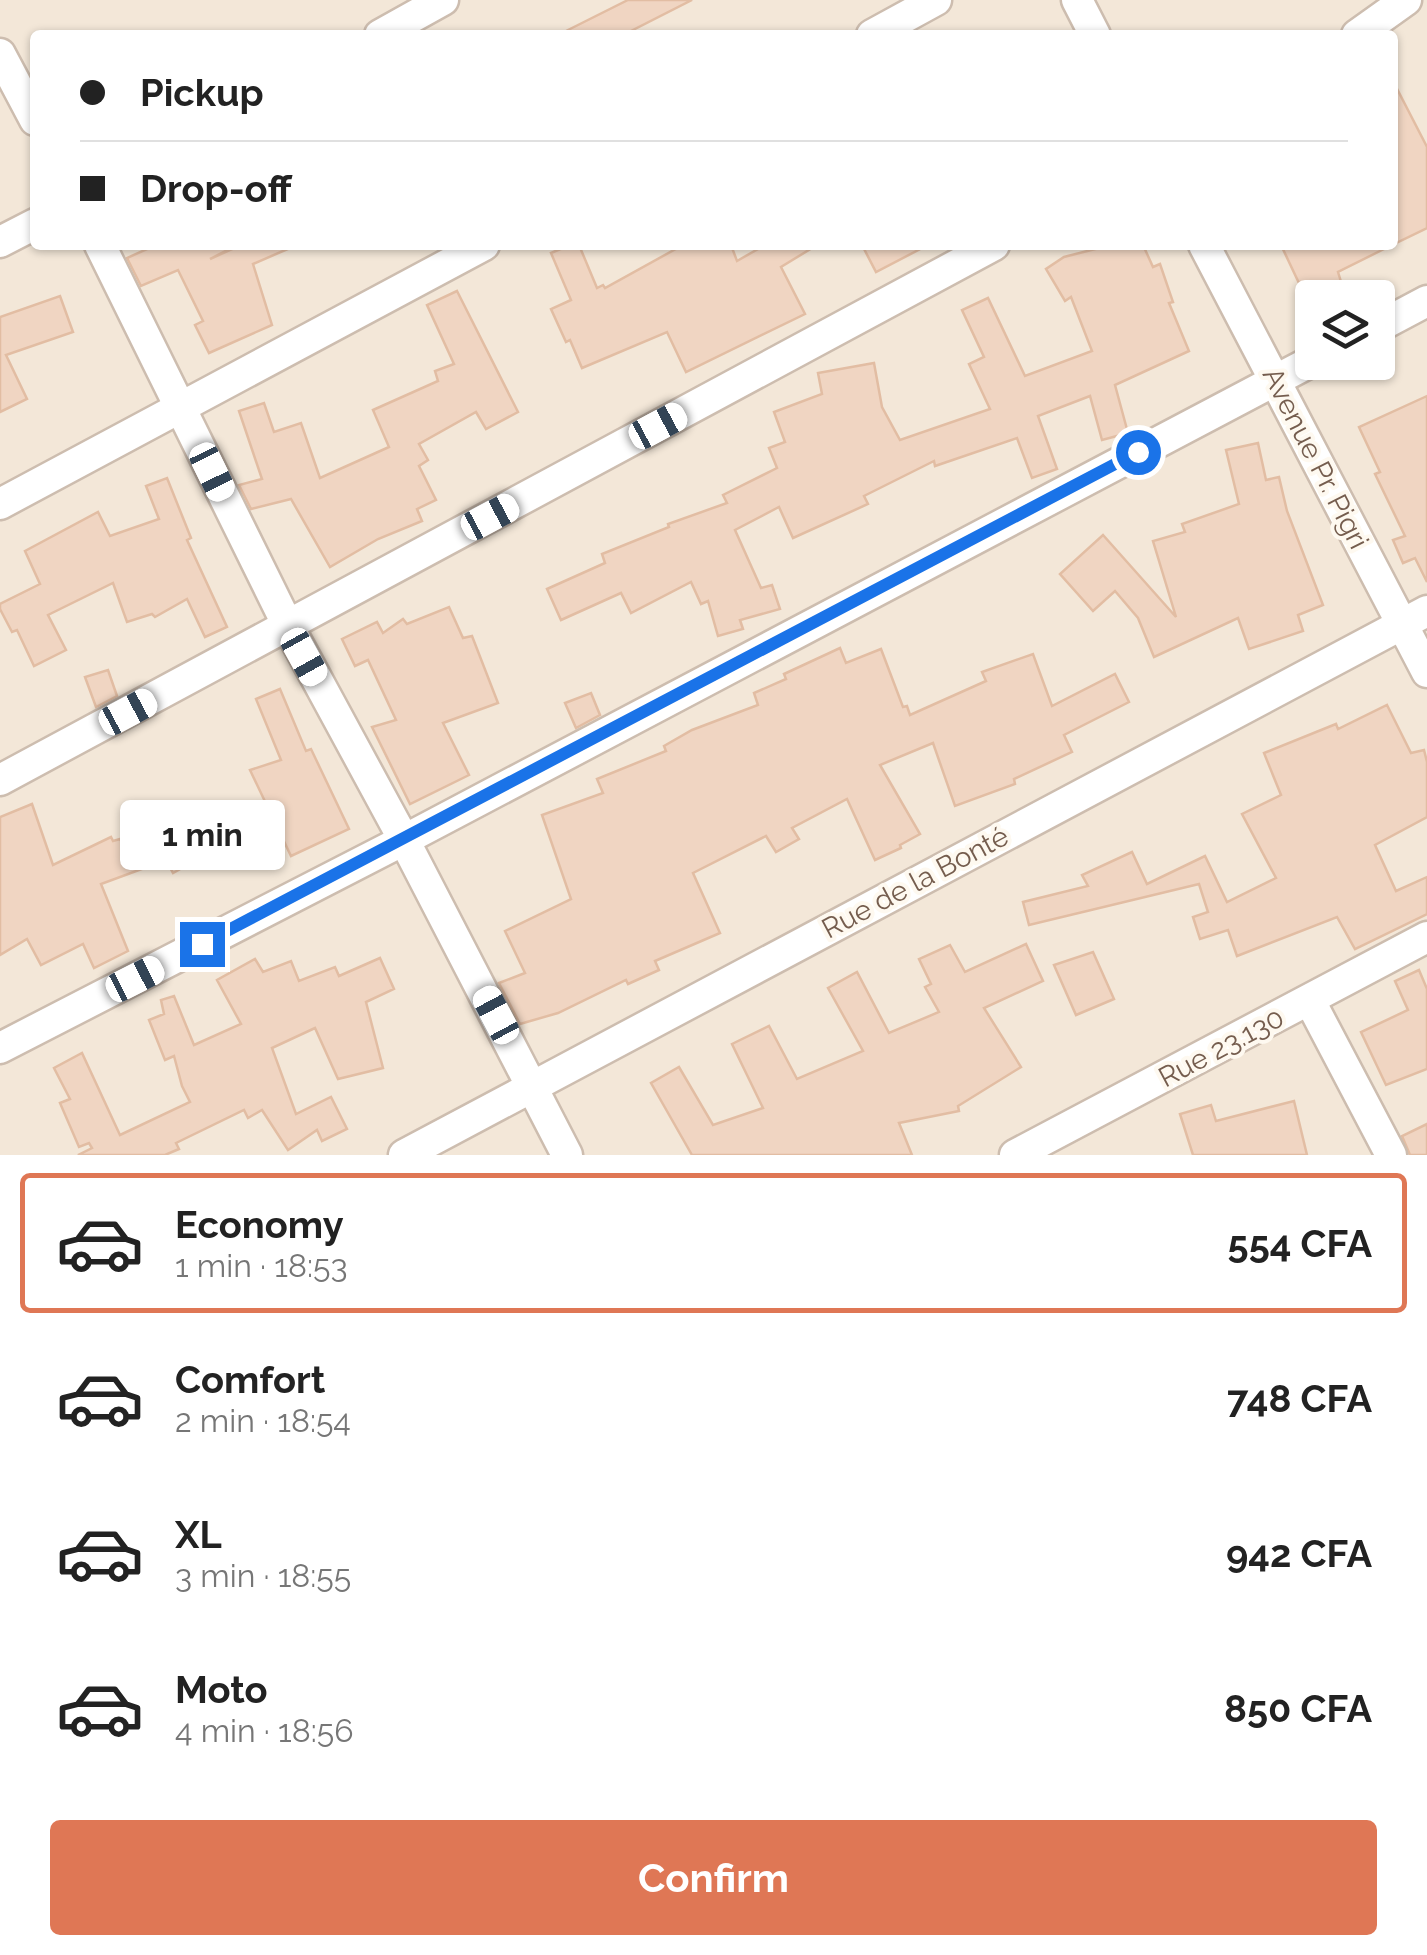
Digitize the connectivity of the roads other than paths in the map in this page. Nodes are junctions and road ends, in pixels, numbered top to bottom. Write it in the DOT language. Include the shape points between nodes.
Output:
graph roads {
  1 [pos="443,0"];
  2 [pos="936,0"];
  3 [pos="1077,0"];
  4 [pos="1406,0"];
  5 [pos="389,30"];
  6 [pos="881,30"];
  7 [pos="1092,30"];
  8 [pos="1364,30"];
  9 [pos="0,54"];
  10 [pos="30,111"];
  11 [pos="30,227"];
  12 [pos="0,242"];
  13 [pos="102,250"];
  14 [pos="475,250"];
  15 [pos="985,250"];
  16 [pos="1207,250"];
  17 [pos="1427,300"];
  18 [pos="1395,317"];
  19 [pos="1295,370"];
  20 [pos="1276,380"];
  21 [pos="181,410"];
  22 [pos="0,504"];
  23 [pos="1414,617"];
  24 [pos="288,626"];
  25 [pos="1427,672"];
  26 [pos="0,780"];
  27 [pos="404,840"];
  28 [pos="1427,936"];
  29 [pos="1310,1001"];
  30 [pos="0,1048"];
  31 [pos="533,1086"];
  32 [pos="404,1155"];
  33 [pos="568,1155"];
  34 [pos="1015,1155"];
  35 [pos="1391,1155"];
  1 -- 5 [label="street"];
  2 -- 6 [label="street"];
  3 -- 7 [label="street"];
  4 -- 8 [label="street"];
  9 -- 10 [label="street"];
  11 -- 12 [label="street"];
  13 -- 21 [label="street"];
  14 -- 21 [label="street"];
  15 -- 24 [label="street"];
  16 -- 20 [label="street, Avenue Pr. Pigri"];
  17 -- 18 [label="street"];
  19 -- 20 [label="street"];
  20 -- 23 [label="street, Avenue Pr. Pigri"];
  20 -- 27 [label="street"];
  21 -- 22 [label="street"];
  21 -- 24 [label="street"];
  23 -- 25 [label="street, Avenue Pr. Pigri"];
  23 -- 31 [label="street, Rue de la Bonté"];
  24 -- 26 [label="street"];
  24 -- 27 [label="street"];
  27 -- 30 [label="street"];
  27 -- 31 [label="street"];
  28 -- 29 [label="street, Rue 23.130"];
  29 -- 34 [label="street, Rue 23.130"];
  29 -- 35 [label="street"];
  31 -- 32 [label="street, Rue de la Bonté"];
  31 -- 33 [label="street"];
}
